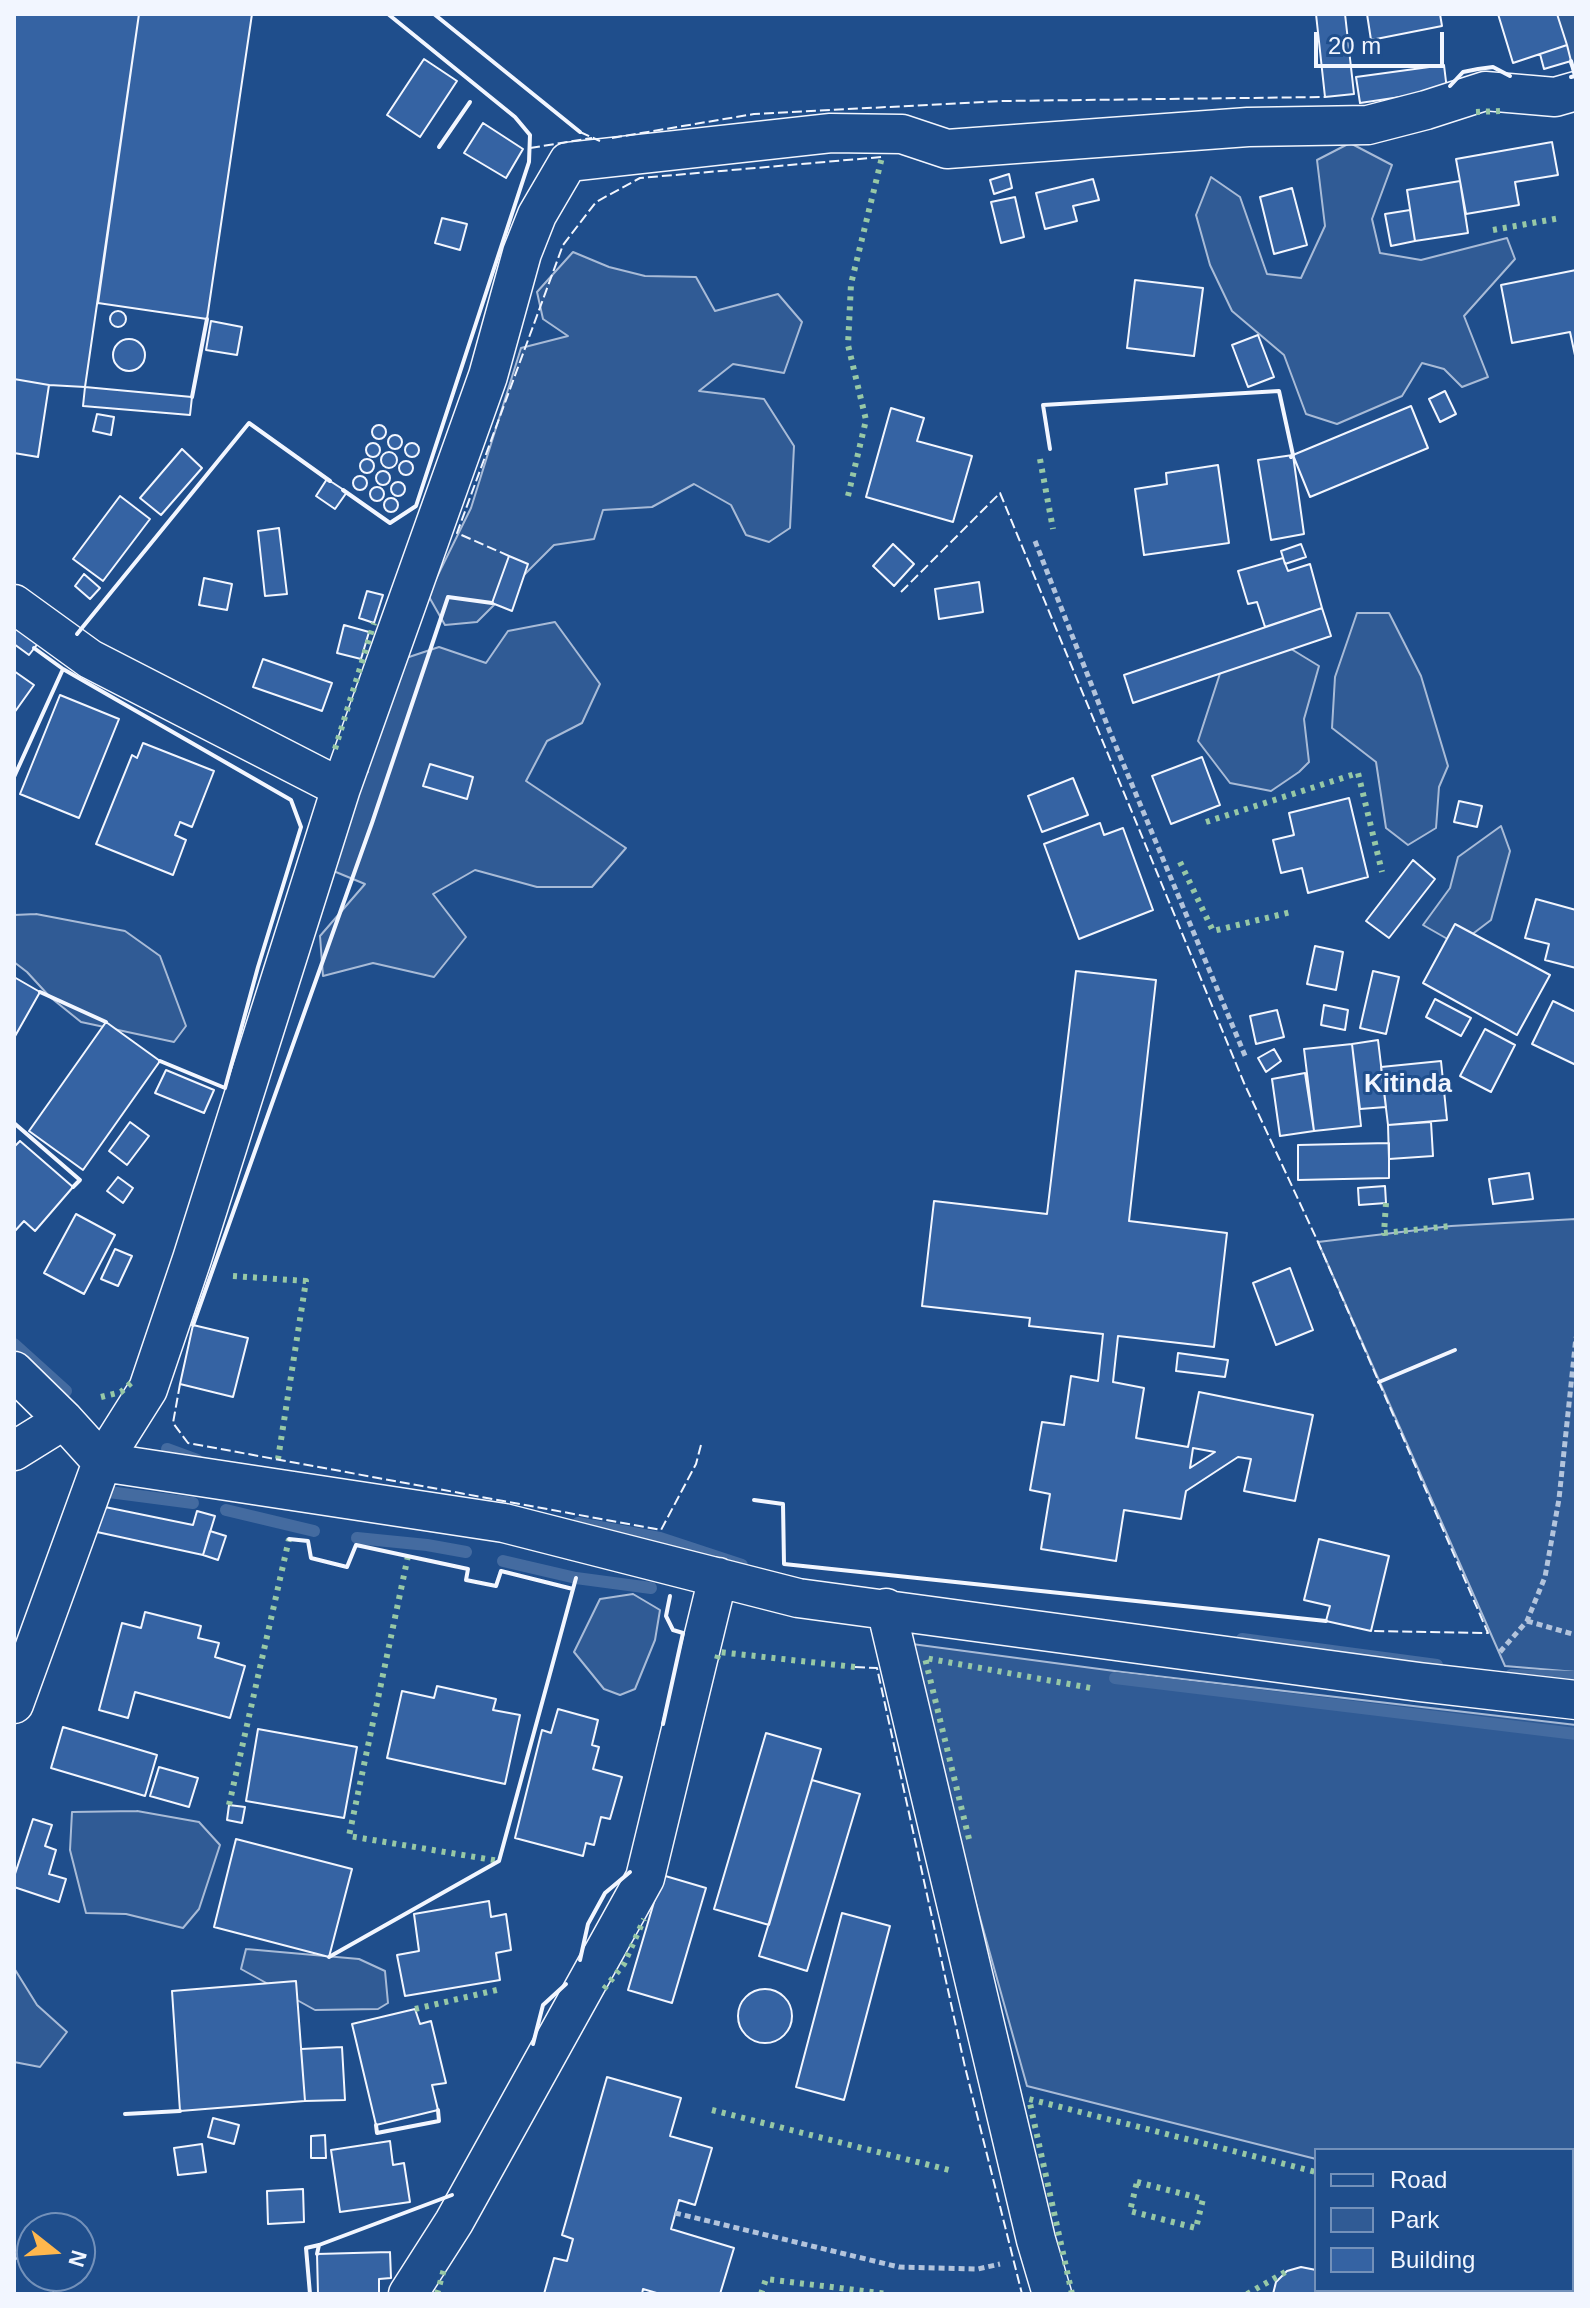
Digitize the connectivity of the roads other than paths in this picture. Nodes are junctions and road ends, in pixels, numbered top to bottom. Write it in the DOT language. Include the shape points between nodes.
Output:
graph roads {
  1 [pos="1576,91"];
  2 [pos="14,604"];
  3 [pos="341,788"];
  4 [pos="14,1371"];
  5 [pos="64,1420"];
  6 [pos="14,1451"];
  7 [pos="102,1462"];
  8 [pos="718,1577"];
  9 [pos="886,1608"];
  10 [pos="1576,1700"];
  11 [pos="14,1704"];
  12 [pos="408,2294"];
  13 [pos="1052,2294"];
  1 -- 3 [label="street" via="1555,97 1485,91 1368,125 1248,127 947,149 902,134 831,133 568,162 522,253 488,376"];
  2 -- 3 [label="street" via="90,659"];
  3 -- 7 [label="street" via="148,1389"];
  4 -- 5 [label="street"];
  5 -- 6 [label="street"];
  5 -- 7 [label="street"];
  7 -- 8 [label="street" via="504,1523"];
  7 -- 11 [label="street"];
  8 -- 9 [label="street" via="798,1598"];
  8 -- 12 [label="street" via="645,1878 454,2222"];
  9 -- 10 [label="street"];
  9 -- 13 [label="street"];
}
